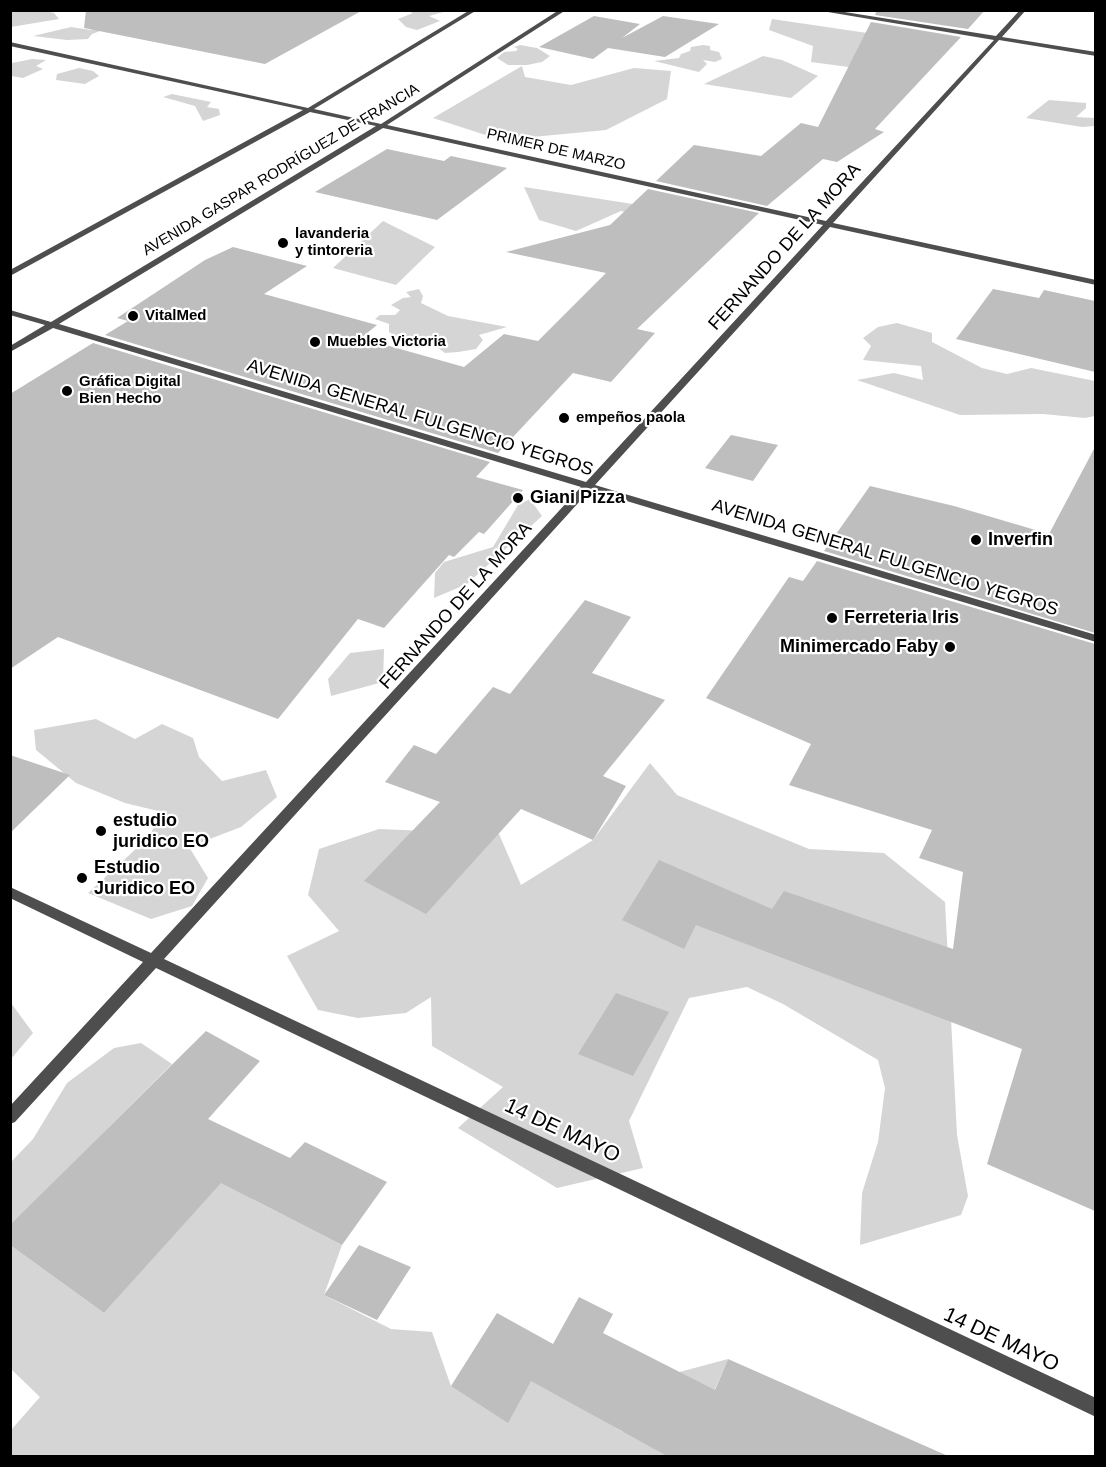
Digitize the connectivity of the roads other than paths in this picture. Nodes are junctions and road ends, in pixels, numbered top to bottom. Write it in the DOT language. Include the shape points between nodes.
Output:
graph roads {
  1 [pos="475,10"];
  2 [pos="564,10"];
  3 [pos="818,10"];
  4 [pos="1024,10"];
  5 [pos="998,39"];
  6 [pos="10,44"];
  7 [pos="1095,54"];
  8 [pos="310,109"];
  9 [pos="383,125"];
  10 [pos="827,225"];
  11 [pos="10,274"];
  12 [pos="1095,283"];
  13 [pos="10,312"];
  14 [pos="51,324"];
  15 [pos="10,350"];
  16 [pos="589,485"];
  17 [pos="1095,639"];
  18 [pos="10,892"];
  19 [pos="154,960"];
  20 [pos="10,1117"];
  21 [pos="1095,1408"];
  1 -- 8 [label="street"];
  2 -- 9 [label="street, AVENIDA GASPAR RODRÍGUEZ DE FRANCIA"];
  3 -- 5 [label="street"];
  4 -- 5 [label="street, FERNANDO DE LA MORA"];
  5 -- 7 [label="street"];
  5 -- 10 [label="street, FERNANDO DE LA MORA"];
  6 -- 8 [label="street, PRIMER DE MARZO"];
  8 -- 9 [label="street, PRIMER DE MARZO"];
  8 -- 11 [label="street"];
  9 -- 10 [label="street, PRIMER DE MARZO"];
  9 -- 14 [label="street, AVENIDA GASPAR RODRÍGUEZ DE FRANCIA"];
  10 -- 12 [label="street, PRIMER DE MARZO"];
  10 -- 16 [label="street, FERNANDO DE LA MORA"];
  13 -- 14 [label="street, AVENIDA GENERAL FULGENCIO YEGROS"];
  14 -- 15 [label="street, AVENIDA GASPAR RODRÍGUEZ DE FRANCIA"];
  14 -- 16 [label="street, AVENIDA GENERAL FULGENCIO YEGROS"];
  16 -- 17 [label="street, AVENIDA GENERAL FULGENCIO YEGROS"];
  16 -- 19 [label="street, FERNANDO DE LA MORA"];
  18 -- 19 [label="street, 14 DE MAYO"];
  19 -- 20 [label="street, FERNANDO DE LA MORA"];
  19 -- 21 [label="street, 14 DE MAYO"];
}
